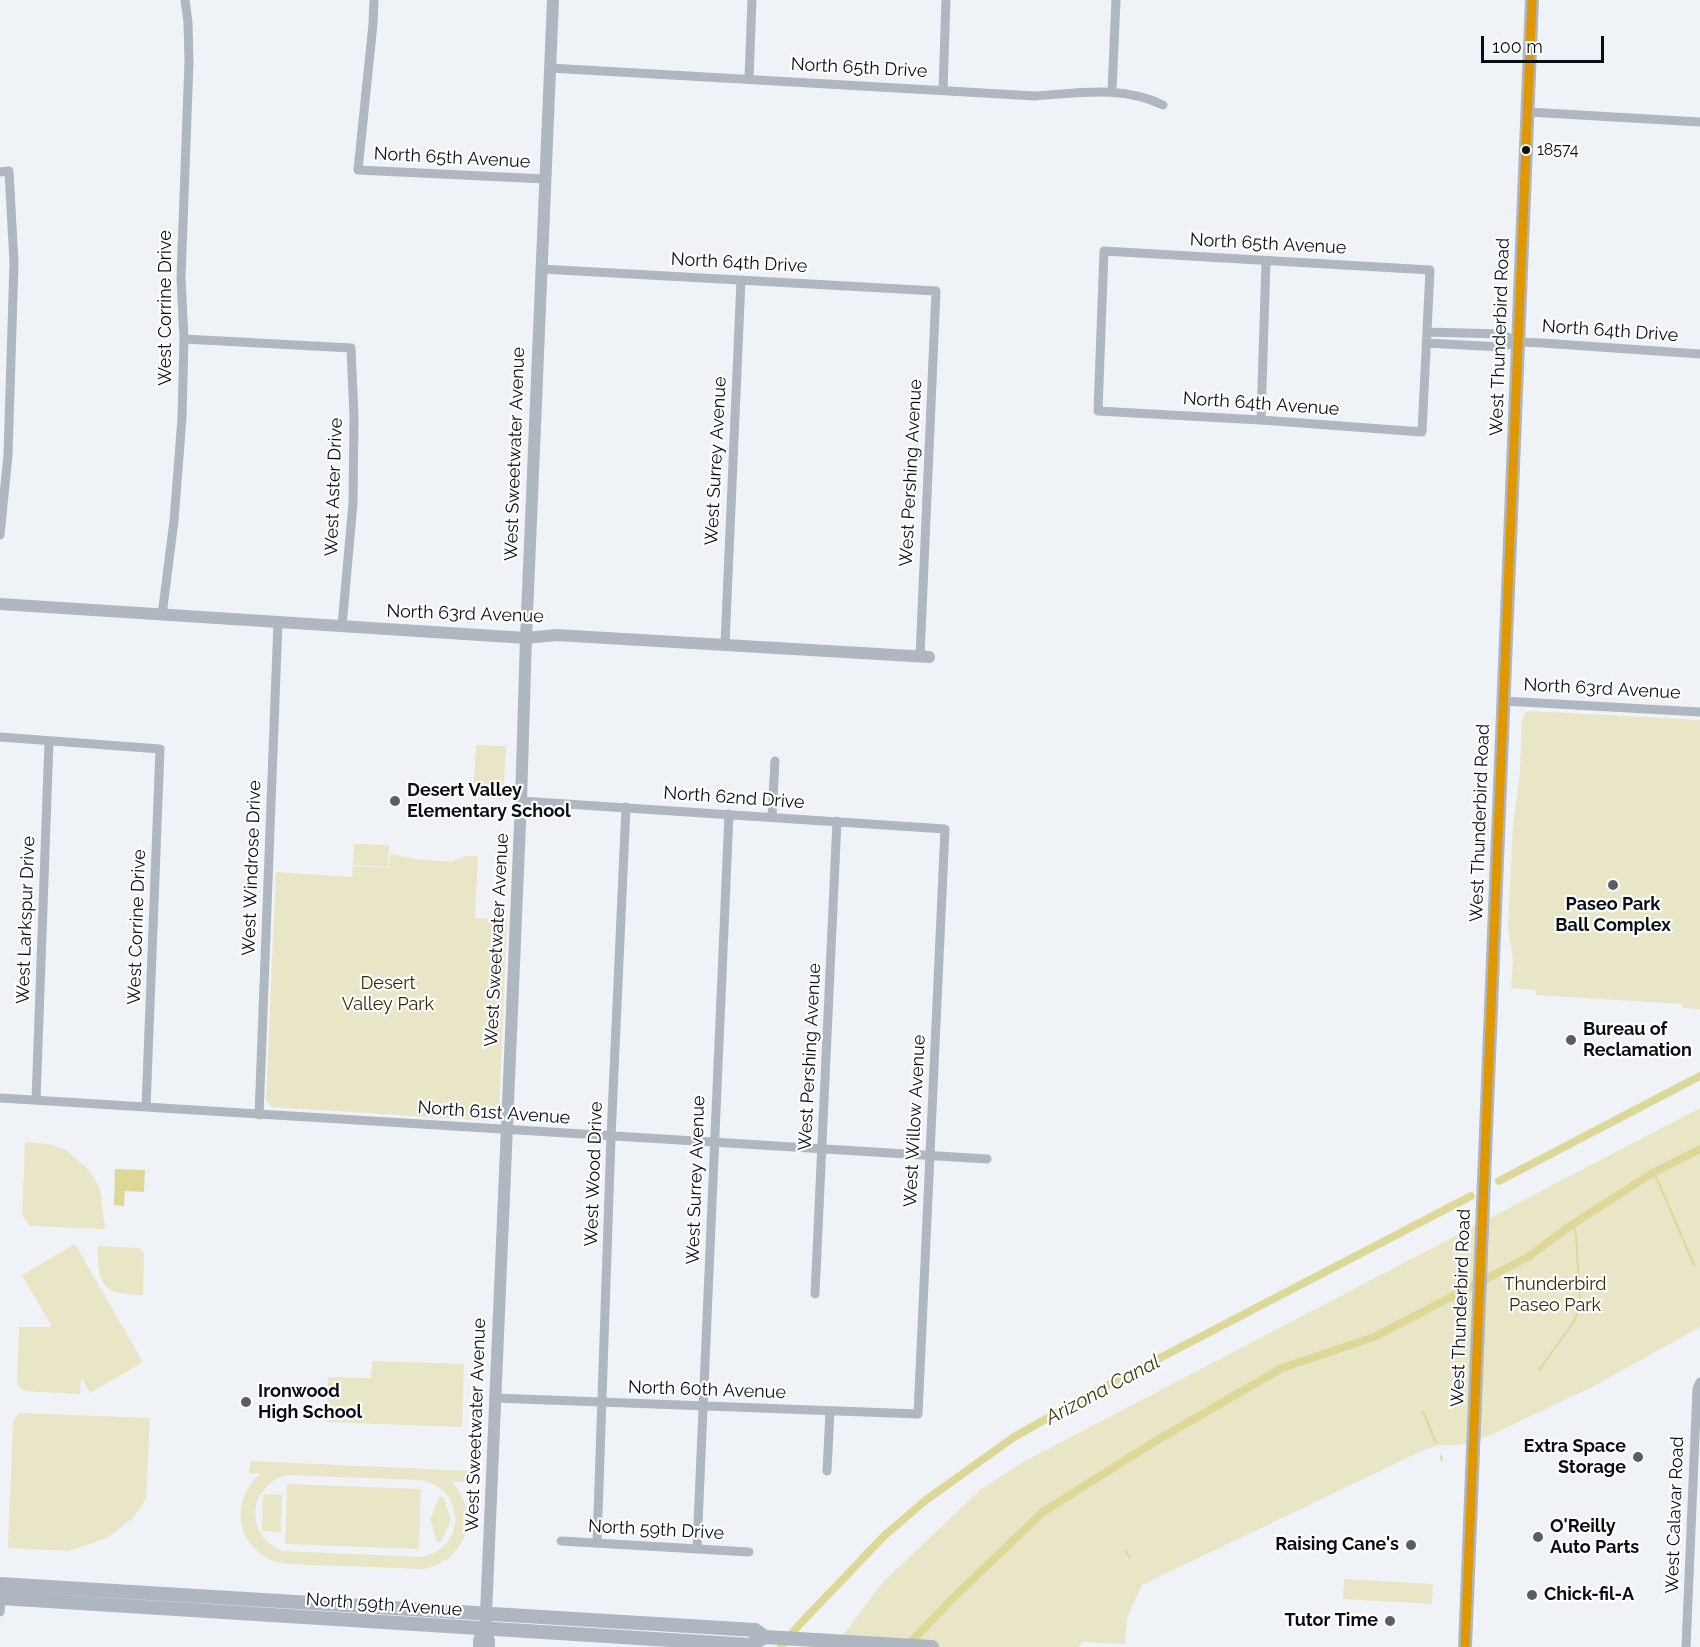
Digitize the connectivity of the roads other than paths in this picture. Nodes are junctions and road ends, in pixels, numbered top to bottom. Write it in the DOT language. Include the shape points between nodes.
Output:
graph roads {
  1 [pos="185,0"];
  2 [pos="374,0"];
  3 [pos="553,0"];
  4 [pos="752,0"];
  5 [pos="946,0"];
  6 [pos="1116,0"];
  7 [pos="1532,0"];
  8 [pos="550,68"];
  9 [pos="749,78"];
  10 [pos="942,90"];
  11 [pos="1112,91"];
  12 [pos="1163,105"];
  13 [pos="1528,112"];
  14 [pos="1700,122"];
  15 [pos="4,172"];
  16 [pos="544,179"];
  17 [pos="1266,261"];
  18 [pos="541,268"];
  19 [pos="741,280"];
  20 [pos="936,291"];
  21 [pos="1427,332"];
  22 [pos="1465,333"];
  23 [pos="184,339"];
  24 [pos="1518,342"];
  25 [pos="1426,343"];
  26 [pos="1464,345"];
  27 [pos="1700,354"];
  28 [pos="1098,411"];
  29 [pos="1261,420"];
  30 [pos="0,535"];
  31 [pos="0,604"];
  32 [pos="162,615"];
  33 [pos="278,622"];
  34 [pos="342,626"];
  35 [pos="526,638"];
  36 [pos="725,644"];
  37 [pos="924,656"];
  38 [pos="1503,701"];
  39 [pos="1700,712"];
  40 [pos="0,737"];
  41 [pos="49,741"];
  42 [pos="775,760"];
  43 [pos="521,801"];
  44 [pos="627,807"];
  45 [pos="729,814"];
  46 [pos="772,817"];
  47 [pos="837,821"];
  48 [pos="945,829"];
  49 [pos="0,1098"];
  50 [pos="36,1100"];
  51 [pos="146,1107"];
  52 [pos="259,1114"];
  53 [pos="506,1131"];
  54 [pos="611,1137"];
  55 [pos="714,1142"];
  56 [pos="822,1149"];
  57 [pos="930,1156"];
  58 [pos="987,1159"];
  59 [pos="815,1293"];
  60 [pos="1699,1383"];
  61 [pos="495,1398"];
  62 [pos="602,1403"];
  63 [pos="703,1407"];
  64 [pos="830,1411"];
  65 [pos="918,1414"];
  66 [pos="827,1471"];
  67 [pos="1696,1520"];
  68 [pos="561,1541"];
  69 [pos="597,1543"];
  70 [pos="697,1547"];
  71 [pos="748,1552"];
  72 [pos="1,1584"];
  73 [pos="227,1598"];
  74 [pos="0,1603"];
  75 [pos="201,1611"];
  76 [pos="486,1614"];
  77 [pos="485,1629"];
  78 [pos="771,1637"];
  79 [pos="479,1647"];
  80 [pos="489,1647"];
  81 [pos="932,1647"];
  82 [pos="1465,1647"];
  83 [pos="1686,1647"];
  1 -- 23 [label="street, West Corrine Drive" via="189,62 181,278"];
  2 -- 16 [label="street, North 65th Avenue" via="358,170"];
  3 -- 8 [label="street, West Sweetwater Avenue"];
  4 -- 9 [label="street"];
  5 -- 10 [label="street"];
  6 -- 11 [label="street"];
  7 -- 13 [label="main road, West Thunderbird Road"];
  8 -- 9 [label="street, North 65th Drive"];
  8 -- 16 [label="street, West Sweetwater Avenue"];
  9 -- 10 [label="street, North 65th Drive"];
  10 -- 11 [label="street, North 65th Drive" via="1035,96"];
  11 -- 12 [label="street, North 65th Drive" via="1135,94"];
  13 -- 14 [label="street"];
  13 -- 24 [label="main road, West Thunderbird Road"];
  15 -- 30 [label="street" via="14,263 8,455"];
  16 -- 18 [label="street, West Sweetwater Avenue"];
  17 -- 21 [label="street, North 65th Avenue" via="1430,270"];
  17 -- 28 [label="street, North 65th Avenue" via="1104,251"];
  17 -- 29 [label="street"];
  18 -- 19 [label="street, North 64th Drive"];
  18 -- 35 [label="street, West Sweetwater Avenue"];
  19 -- 20 [label="street, North 64th Drive"];
  19 -- 36 [label="street, West Surrey Avenue"];
  20 -- 37 [label="street, West Pershing Avenue"];
  21 -- 22 [label="street, North 64th Drive"];
  21 -- 25 [label="street"];
  22 -- 24 [label="street, North 64th Drive" via="1501,334"];
  22 -- 26 [label="street"];
  23 -- 32 [label="street, West Corrine Drive" via="174,521"];
  23 -- 34 [label="street, West Aster Drive" via="351,348 353,503"];
  24 -- 26 [label="street, North 64th Drive" via="1501,347"];
  24 -- 27 [label="street, North 64th Drive"];
  24 -- 38 [label="main road, West Thunderbird Road"];
  25 -- 26 [label="street, North 64th Drive"];
  25 -- 29 [label="street, North 64th Avenue" via="1422,432"];
  28 -- 29 [label="street, North 64th Avenue"];
  31 -- 32 [label="street, North 63rd Avenue"];
  32 -- 33 [label="street, North 63rd Avenue"];
  33 -- 34 [label="street, North 63rd Avenue"];
  33 -- 52 [label="street, West Windrose Drive"];
  34 -- 35 [label="street, North 63rd Avenue"];
  35 -- 36 [label="street, North 63rd Avenue" via="556,635"];
  35 -- 43 [label="street, West Sweetwater Avenue"];
  36 -- 37 [label="street, North 63rd Avenue"];
  38 -- 39 [label="street, North 63rd Avenue"];
  38 -- 82 [label="main road, West Thunderbird Road"];
  40 -- 41 [label="street"];
  41 -- 50 [label="street, West Larkspur Drive"];
  41 -- 51 [label="street, West Corrine Drive" via="160,749"];
  42 -- 46 [label="street"];
  43 -- 44 [label="street, North 62nd Drive"];
  43 -- 53 [label="street, West Sweetwater Avenue"];
  44 -- 45 [label="street, North 62nd Drive"];
  44 -- 54 [label="street, West Wood Drive"];
  45 -- 46 [label="street, North 62nd Drive"];
  45 -- 55 [label="street, West Surrey Avenue"];
  46 -- 47 [label="street, North 62nd Drive"];
  47 -- 48 [label="street, North 62nd Drive"];
  47 -- 56 [label="street, West Pershing Avenue"];
  48 -- 57 [label="street, West Willow Avenue"];
  49 -- 50 [label="street, North 61st Avenue"];
  50 -- 51 [label="street, North 61st Avenue"];
  51 -- 52 [label="street, North 61st Avenue"];
  52 -- 53 [label="street, North 61st Avenue"];
  53 -- 54 [label="street, North 61st Avenue"];
  53 -- 61 [label="street, West Sweetwater Avenue"];
  54 -- 55 [label="street, North 61st Avenue"];
  54 -- 62 [label="street, West Wood Drive"];
  55 -- 56 [label="street, North 61st Avenue"];
  55 -- 63 [label="street, West Surrey Avenue"];
  56 -- 57 [label="street, North 61st Avenue"];
  56 -- 59 [label="street, West Pershing Avenue"];
  57 -- 58 [label="street, North 61st Avenue"];
  57 -- 65 [label="street, West Willow Avenue"];
  60 -- 67 [label="street, West Calavar Road"];
  61 -- 62 [label="street, North 60th Avenue"];
  61 -- 76 [label="street, West Sweetwater Avenue"];
  62 -- 63 [label="street, North 60th Avenue"];
  62 -- 69 [label="street, West Wood Drive"];
  63 -- 64 [label="street, North 60th Avenue"];
  63 -- 70 [label="street, West Surrey Avenue"];
  64 -- 65 [label="street, North 60th Avenue"];
  64 -- 66 [label="street"];
  67 -- 83 [label="street, West Calavar Road"];
  68 -- 69 [label="street, North 59th Drive"];
  69 -- 70 [label="street, North 59th Drive"];
  70 -- 71 [label="street, North 59th Drive"];
  72 -- 73 [label="main road, North 59th Avenue"];
  72 -- 74 [label="street"];
  73 -- 75 [label="main road"];
  73 -- 76 [label="main road, North 59th Avenue"];
  74 -- 75 [label="main road, North 59th Avenue"];
  75 -- 77 [label="main road, North 59th Avenue"];
  76 -- 77 [label="street, West Sweetwater Avenue"];
  76 -- 78 [label="main road, North 59th Avenue" via="755,1630"];
  77 -- 78 [label="main road, North 59th Avenue" via="750,1645"];
  77 -- 79 [label="street"];
  77 -- 80 [label="street"];
  78 -- 81 [label="main road, North 59th Avenue"];
}
